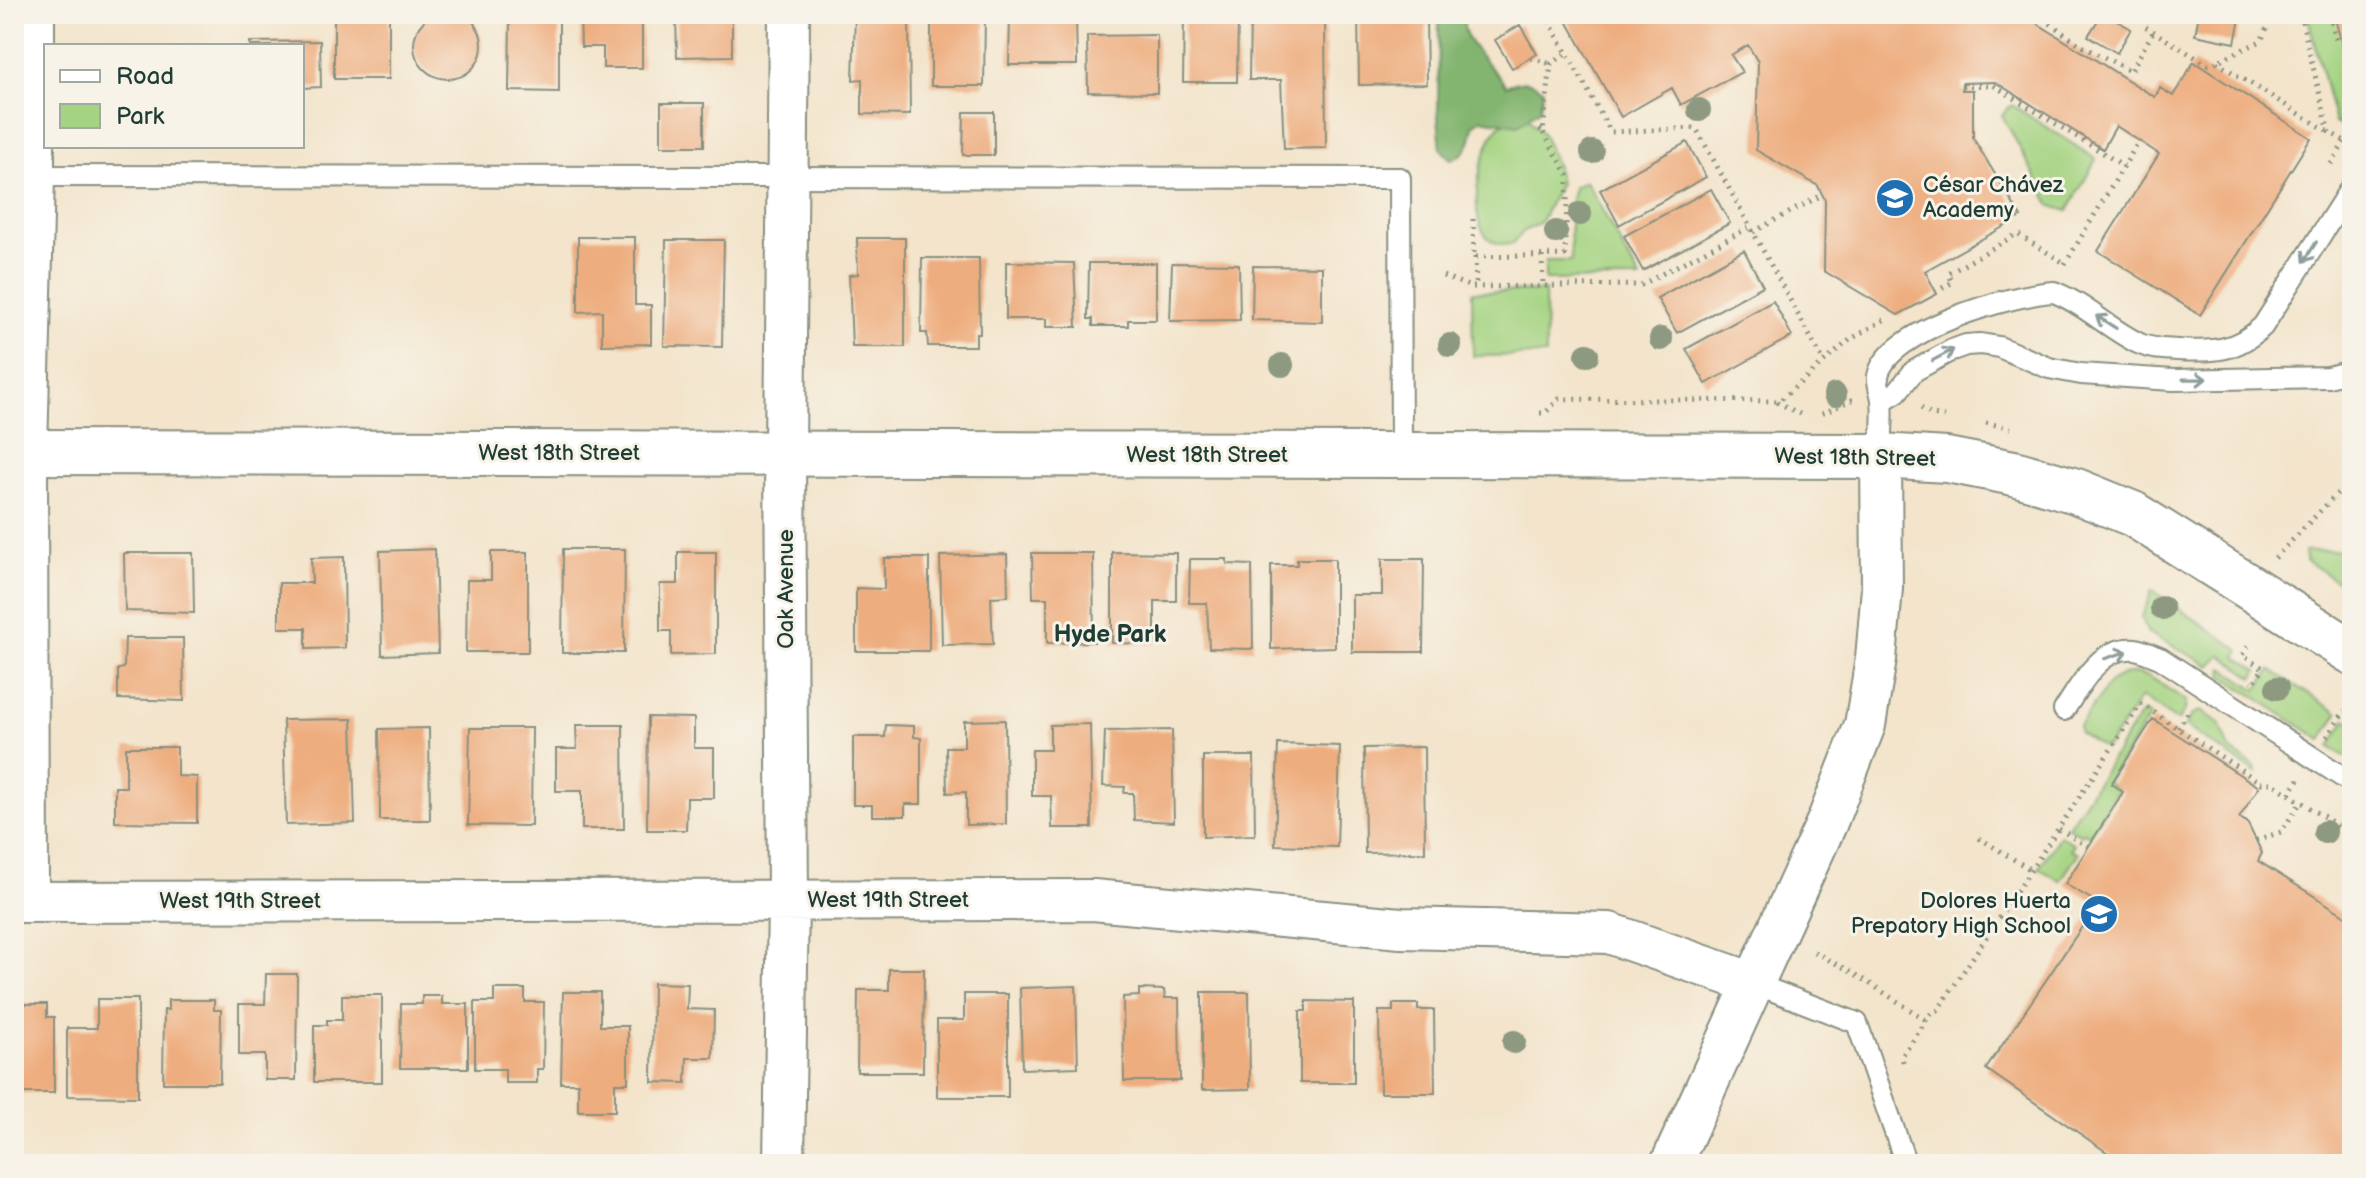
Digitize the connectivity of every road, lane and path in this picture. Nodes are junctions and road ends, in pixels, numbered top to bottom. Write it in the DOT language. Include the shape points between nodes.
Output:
graph roads {
  1 [pos="34,14"];
  2 [pos="789,14"];
  3 [pos="1545,14"];
  4 [pos="2037,14"];
  5 [pos="2151,14"];
  6 [pos="2273,14"];
  7 [pos="2300,14"];
  8 [pos="2330,14"];
  9 [pos="2153,32"];
  10 [pos="2336,40"];
  11 [pos="1567,53"];
  12 [pos="1531,58"];
  13 [pos="2216,62"];
  14 [pos="1551,64"];
  15 [pos="1962,86"];
  16 [pos="2329,132"];
  17 [pos="2139,141"];
  18 [pos="2345,141"];
  19 [pos="2124,166"];
  20 [pos="24,176"];
  21 [pos="788,176"];
  22 [pos="2352,186"];
  23 [pos="1822,195"];
  24 [pos="1473,219"];
  25 [pos="1752,229"];
  26 [pos="1542,256"];
  27 [pos="1475,257"];
  28 [pos="2065,264"];
  29 [pos="1443,276"];
  30 [pos="1543,286"];
  31 [pos="1476,287"];
  32 [pos="1824,362"];
  33 [pos="2352,371"];
  34 [pos="1851,400"];
  35 [pos="1776,401"];
  36 [pos="1882,401"];
  37 [pos="1912,402"];
  38 [pos="1808,414"];
  39 [pos="1816,414"];
  40 [pos="1952,417"];
  41 [pos="21,452"];
  42 [pos="785,453"];
  43 [pos="1401,455"];
  44 [pos="1881,456"];
  45 [pos="2352,478"];
  46 [pos="2252,588"];
  47 [pos="2352,652"];
  48 [pos="2064,710"];
  49 [pos="2352,783"];
  50 [pos="2301,802"];
  51 [pos="2059,829"];
  52 [pos="2352,835"];
  53 [pos="1979,838"];
  54 [pos="2256,840"];
  55 [pos="2089,847"];
  56 [pos="2031,870"];
  57 [pos="788,900"];
  58 [pos="21,902"];
  59 [pos="1814,952"];
  60 [pos="1753,983"];
  61 [pos="1926,1020"];
  62 [pos="1906,1072"];
  63 [pos="784,1164"];
  64 [pos="1671,1164"];
  65 [pos="1906,1164"];
  1 -- 20 [label="street"];
  2 -- 21 [label="street, Oak Avenue"];
  3 -- 11 [label="path"];
  4 -- 9 [label="path" via="2082,46 2131,71"];
  5 -- 9 [label="path" via="2144,26"];
  6 -- 13 [label="path" via="2261,41"];
  7 -- 16 [label="path"];
  8 -- 10 [label="path"];
  9 -- 13 [label="path" via="2208,65"];
  11 -- 14 [label="path"];
  11 -- 25 [label="path" via="1611,132 1696,128"];
  12 -- 14 [label="path"];
  13 -- 16 [label="path"];
  14 -- 26 [label="path" via="1541,131 1568,175 1565,255"];
  15 -- 19 [label="path" via="1993,85"];
  16 -- 18 [label="path"];
  17 -- 19 [label="path"];
  19 -- 28 [label="path"];
  20 -- 21 [label="lane"];
  20 -- 41 [label="street"];
  21 -- 42 [label="street, Oak Avenue"];
  21 -- 43 [label="lane" via="1400,178"];
  22 -- 36 [label="lane, one-way" via="2263,326 2241,343 2209,352 2159,349 2141,344 2062,295 2045,292 1966,312 1896,349 1877,379"];
  23 -- 25 [label="path"];
  24 -- 27 [label="path"];
  25 -- 30 [label="path" via="1641,285"];
  25 -- 32 [label="path"];
  26 -- 27 [label="path"];
  26 -- 30 [label="path"];
  27 -- 31 [label="path"];
  29 -- 31 [label="path"];
  30 -- 31 [label="path"];
  36 -- 33 [label="lane, one-way" via="1914,371 1952,350 1981,344 2081,374 2173,380 2328,377"];
  34 -- 39 [label="path"];
  35 -- 38 [label="path"];
  36 -- 44 [label="lane"];
  37 -- 40 [label="path" via="1932,415"];
  41 -- 42 [label="street, West 18th Street"];
  41 -- 58 [label="street"];
  42 -- 43 [label="street, West 18th Street"];
  42 -- 57 [label="street, Oak Avenue"];
  43 -- 44 [label="street, West 18th Street"];
  44 -- 46 [label="street, West 18th Street" via="1947,460 2076,491 2133,514"];
  44 -- 60 [label="street" via="1882,588 1865,725"];
  45 -- 46 [label="path"];
  46 -- 47 [label="street, West 18th Street"];
  48 -- 49 [label="lane, one-way" via="2107,655 2135,649 2160,658"];
  50 -- 51 [label="path" via="2272,783 2261,783 2141,704"];
  50 -- 52 [label="path"];
  50 -- 54 [label="path" via="2281,832"];
  51 -- 55 [label="path"];
  51 -- 56 [label="path"];
  53 -- 56 [label="path"];
  56 -- 61 [label="path" via="1938,1010"];
  57 -- 58 [label="street, West 19th Street"];
  57 -- 60 [label="street, West 19th Street" via="1093,900 1401,928 1609,933"];
  57 -- 63 [label="street, Oak Avenue"];
  59 -- 61 [label="path"];
  60 -- 64 [label="street"];
  60 -- 65 [label="lane" via="1857,1023"];
  61 -- 62 [label="path" via="1902,1056"];
}
